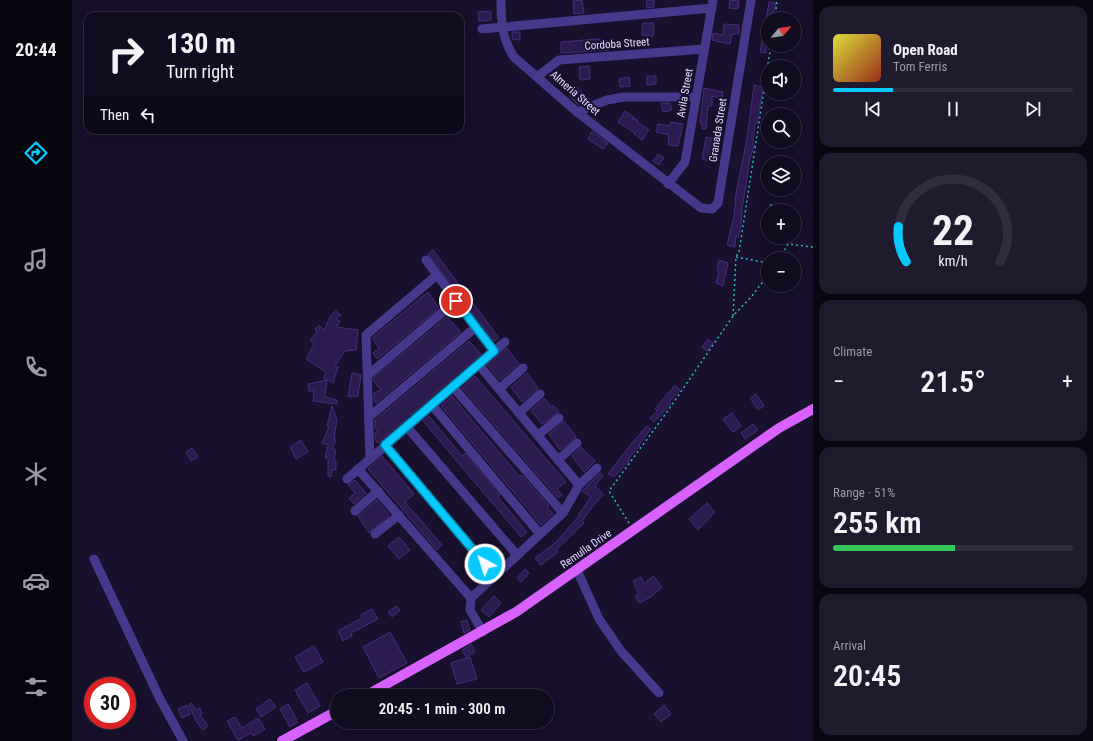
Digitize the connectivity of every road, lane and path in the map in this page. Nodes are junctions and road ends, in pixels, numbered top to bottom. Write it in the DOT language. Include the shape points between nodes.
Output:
graph roads {
  1 [pos="501,0"];
  2 [pos="751,0"];
  3 [pos="778,0"];
  4 [pos="712,4"];
  5 [pos="775,12"];
  6 [pos="502,26"];
  7 [pos="482,29"];
  8 [pos="704,49"];
  9 [pos="770,52"];
  10 [pos="538,76"];
  11 [pos="696,97"];
  12 [pos="577,112"];
  13 [pos="668,184"];
  14 [pos="788,244"];
  15 [pos="813,247"];
  16 [pos="784,252"];
  17 [pos="736,257"];
  18 [pos="426,260"];
  19 [pos="761,262"];
  20 [pos="436,275"];
  21 [pos="761,284"];
  22 [pos="456,301"];
  23 [pos="733,316"];
  24 [pos="476,327"];
  25 [pos="505,342"];
  26 [pos="494,351"];
  27 [pos="478,365"];
  28 [pos="523,368"];
  29 [pos="368,375"];
  30 [pos="453,387"];
  31 [pos="499,389"];
  32 [pos="540,394"];
  33 [pos="432,405"];
  34 [pos="813,409"];
  35 [pos="519,413"];
  36 [pos="369,417"];
  37 [pos="559,418"];
  38 [pos="407,427"];
  39 [pos="538,435"];
  40 [pos="577,443"];
  41 [pos="385,445"];
  42 [pos="370,458"];
  43 [pos="558,460"];
  44 [pos="597,468"];
  45 [pos="358,469"];
  46 [pos="347,479"];
  47 [pos="579,485"];
  48 [pos="378,491"];
  49 [pos="355,511"];
  50 [pos="563,512"];
  51 [pos="399,515"];
  52 [pos="634,530"];
  53 [pos="375,534"];
  54 [pos="540,534"];
  55 [pos="517,555"];
  56 [pos="94,559"];
  57 [pos="577,570"];
  58 [pos="495,576"];
  59 [pos="471,598"];
  60 [pos="483,632"];
  61 [pos="377,689"];
  62 [pos="659,694"];
  63 [pos="330,715"];
  64 [pos="183,741"];
  65 [pos="282,741"];
  1 -- 6 [label="street, Almeria Street"];
  2 -- 13 [label="street, Granada Street" via="718,203 712,209 701,208"];
  3 -- 5 [label="path"];
  4 -- 6 [label="street"];
  4 -- 8 [label="street, Avila Street"];
  6 -- 7 [label="street"];
  6 -- 10 [label="street, Almeria Street" via="507,46 514,57"];
  8 -- 10 [label="street, Cordoba Street" via="559,60"];
  8 -- 11 [label="street, Avila Street"];
  9 -- 17 [label="path" via="739,252"];
  10 -- 12 [label="street, Almeria Street"];
  11 -- 12 [label="street" via="624,97 607,100"];
  11 -- 13 [label="street, Avila Street" via="686,162"];
  12 -- 13 [label="street, Almeria Street"];
  14 -- 15 [label="path"];
  14 -- 16 [label="path"];
  17 -- 19 [label="path"];
  17 -- 23 [label="path"];
  18 -- 20 [label="street"];
  20 -- 22 [label="street"];
  20 -- 29 [label="street" via="366,335"];
  21 -- 23 [label="path"];
  22 -- 24 [label="street"];
  22 -- 29 [label="street"];
  23 -- 52 [label="path" via="609,491"];
  24 -- 26 [label="street"];
  24 -- 36 [label="street"];
  25 -- 26 [label="street"];
  26 -- 27 [label="street"];
  27 -- 30 [label="street"];
  27 -- 31 [label="street"];
  28 -- 31 [label="street"];
  29 -- 36 [label="street"];
  30 -- 33 [label="street"];
  30 -- 50 [label="street"];
  31 -- 35 [label="street"];
  32 -- 35 [label="street"];
  33 -- 38 [label="street"];
  33 -- 54 [label="street"];
  34 -- 52 [label="main road, Remulla Drive" via="779,428"];
  35 -- 39 [label="street"];
  36 -- 42 [label="street"];
  37 -- 39 [label="street"];
  38 -- 41 [label="street"];
  38 -- 55 [label="street"];
  39 -- 43 [label="street"];
  40 -- 43 [label="street"];
  41 -- 42 [label="street"];
  41 -- 58 [label="street"];
  42 -- 45 [label="street"];
  43 -- 47 [label="street"];
  44 -- 47 [label="street"];
  45 -- 46 [label="street"];
  45 -- 48 [label="street"];
  47 -- 50 [label="street"];
  48 -- 49 [label="street"];
  48 -- 51 [label="street"];
  50 -- 54 [label="street"];
  51 -- 53 [label="street"];
  51 -- 59 [label="street"];
  52 -- 57 [label="main road, Remulla Drive"];
  54 -- 55 [label="street"];
  55 -- 58 [label="street"];
  56 -- 64 [label="street" via="159,697"];
  57 -- 60 [label="main road, Remulla Drive"];
  57 -- 62 [label="street" via="604,626 621,651"];
  58 -- 59 [label="street"];
  59 -- 60 [label="street" via="470,610"];
  60 -- 61 [label="main road, Remulla Drive"];
  63 -- 65 [label="main road"];
}
